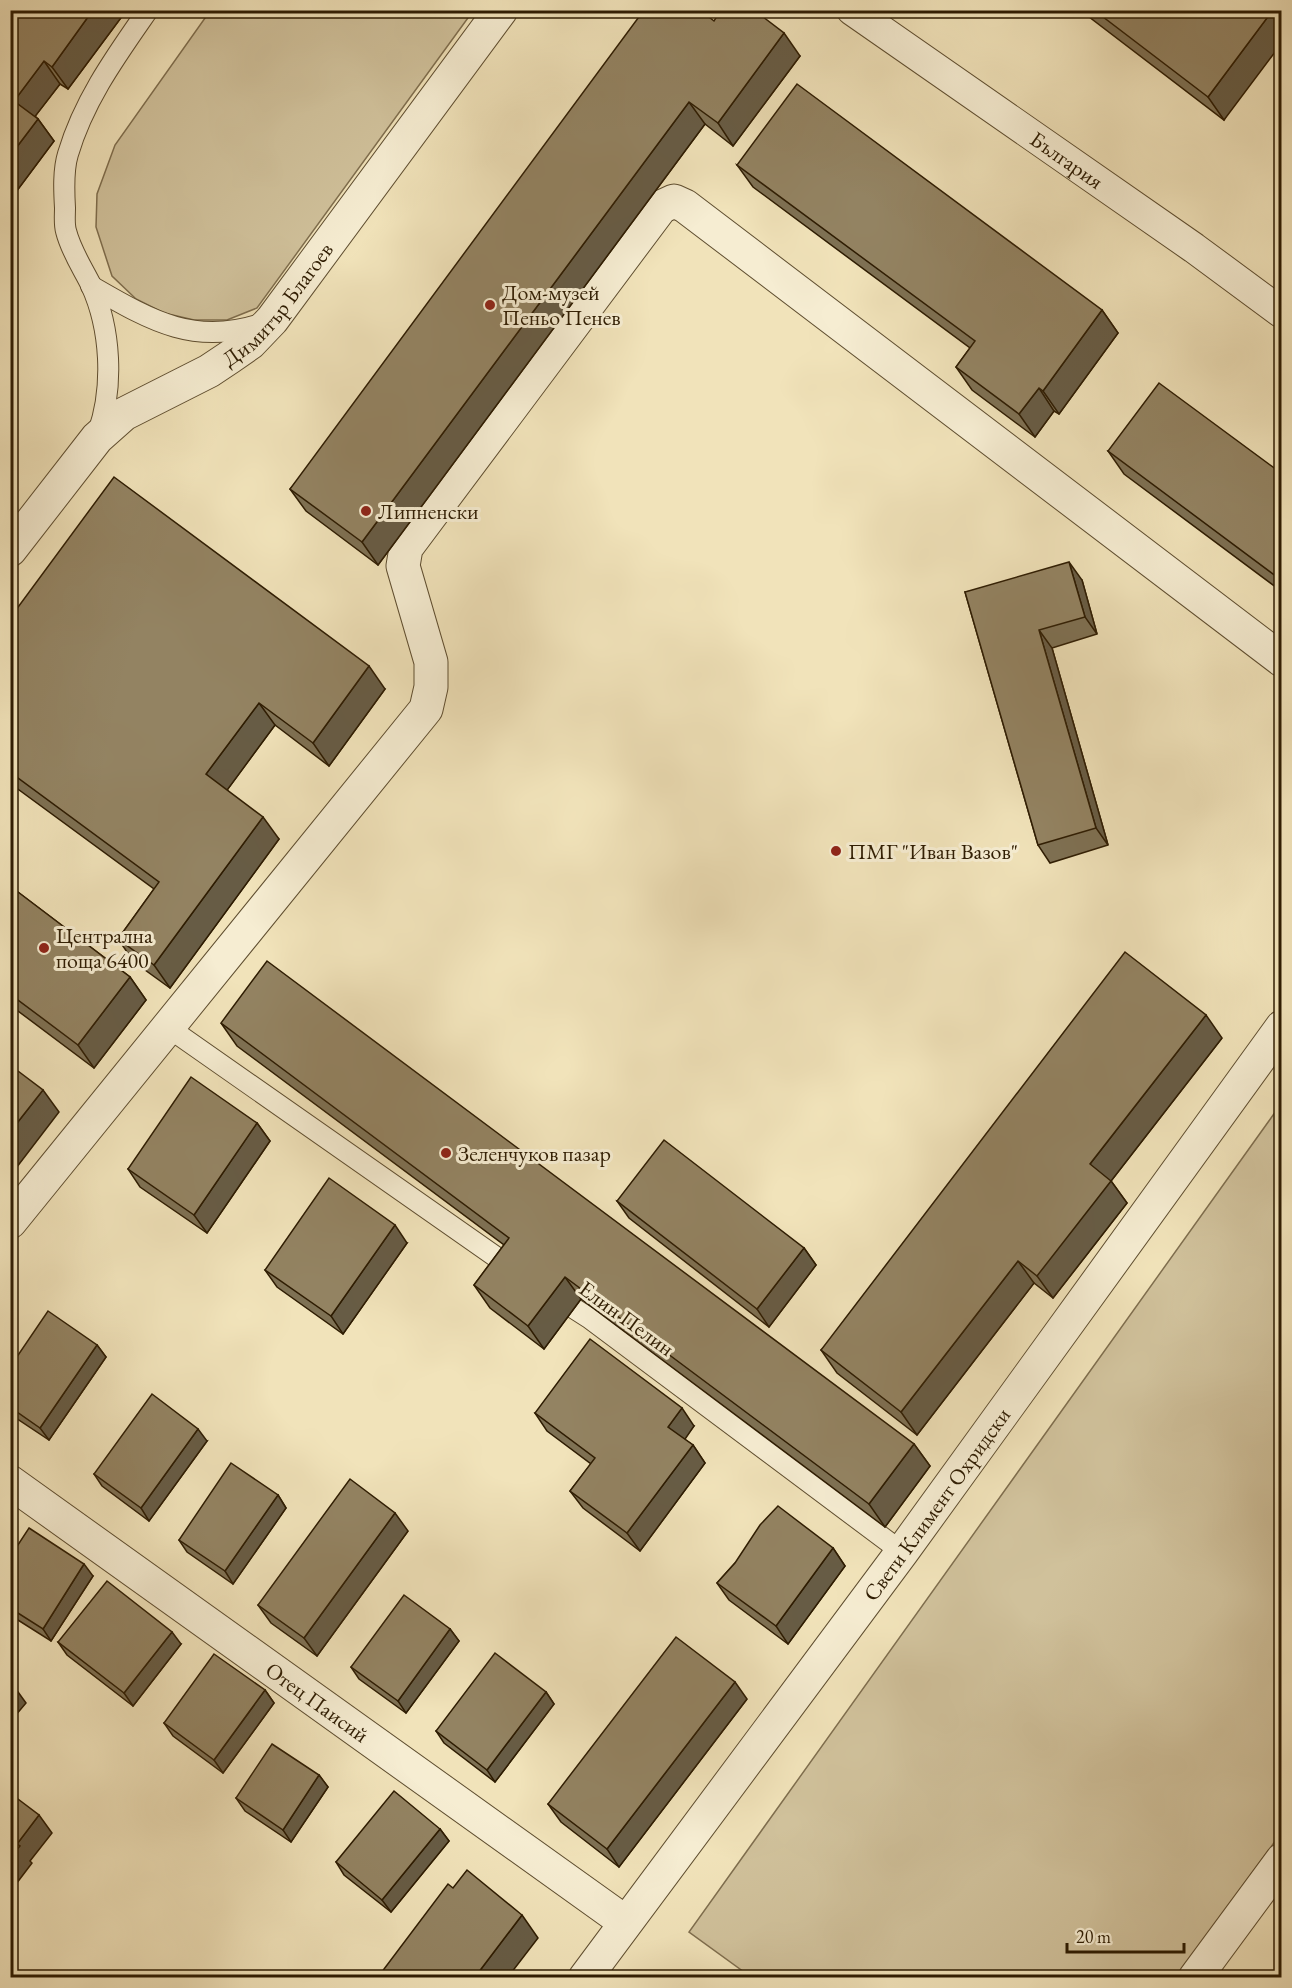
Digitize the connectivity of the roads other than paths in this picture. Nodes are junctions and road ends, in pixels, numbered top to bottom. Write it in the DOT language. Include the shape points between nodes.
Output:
graph roads {
  1 [pos="148,10"];
  2 [pos="501,10"];
  3 [pos="852,10"];
  4 [pos="91,286"];
  5 [pos="1281,313"];
  6 [pos="272,320"];
  7 [pos="97,438"];
  8 [pos="10,550"];
  9 [pos="1281,660"];
  10 [pos="169,1028"];
  11 [pos="1281,1028"];
  12 [pos="10,1222"];
  13 [pos="10,1482"];
  14 [pos="902,1552"];
  15 [pos="1281,1860"];
  16 [pos="625,1922"];
  17 [pos="585,1977"];
  18 [pos="1195,1977"];
  1 -- 4 [label="lane" via="104,74 67,156 66,231"];
  2 -- 6 [label="street, Димитър Благоев"];
  3 -- 5 [label="street, България"];
  4 -- 6 [label="lane" via="130,308 185,331 241,330"];
  4 -- 7 [label="lane" via="104,324 107,362 105,411"];
  6 -- 7 [label="street, Димитър Благоев" via="230,357 124,414"];
  7 -- 8 [label="street, Димитър Благоев"];
  9 -- 10 [label="street" via="674,201 661,207 406,548 403,566 431,662 426,709"];
  10 -- 12 [label="street"];
  10 -- 14 [label="lane, Елин Пелин" via="589,1318"];
  11 -- 14 [label="street, Свети Климент Охридски"];
  13 -- 16 [label="street, Отец Паисий"];
  14 -- 16 [label="street, Свети Климент Охридски"];
  15 -- 18 [label="street"];
  16 -- 17 [label="street, Свети Климент Охридски"];
}
